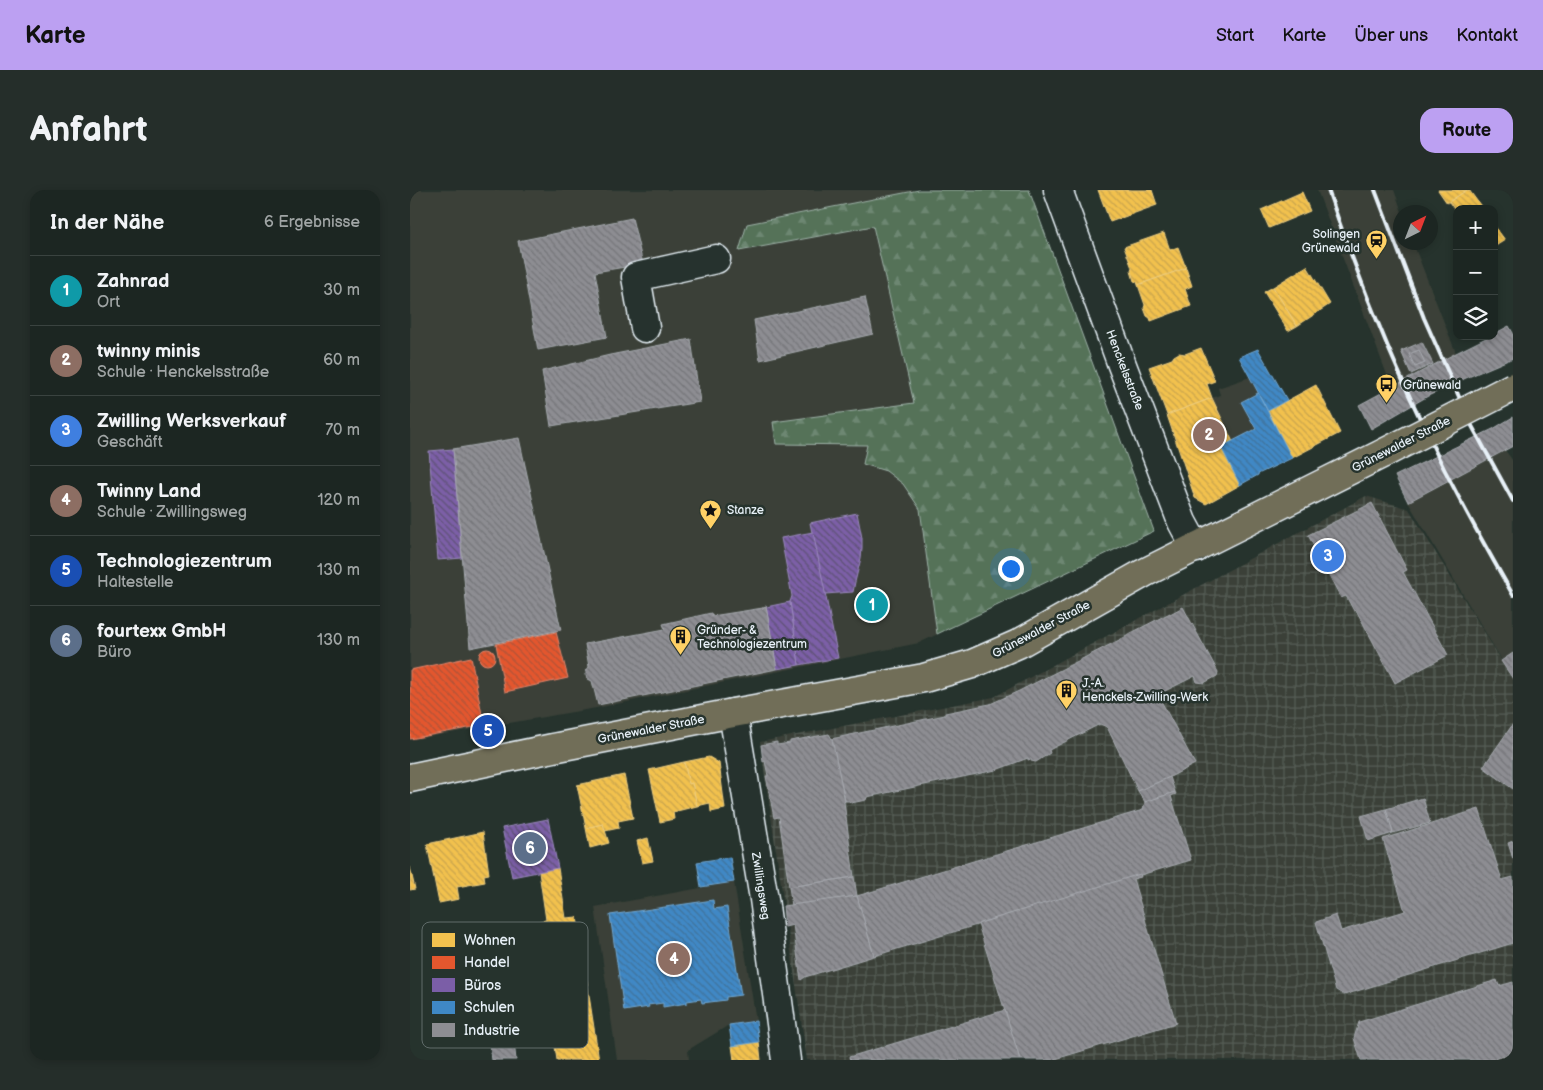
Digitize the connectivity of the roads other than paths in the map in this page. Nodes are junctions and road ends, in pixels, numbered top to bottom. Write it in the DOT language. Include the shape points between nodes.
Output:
graph roads {
  1 [pos="1058,190"];
  2 [pos="716,259"];
  3 [pos="645,328"];
  4 [pos="1513,388"];
  5 [pos="1196,548"];
  6 [pos="733,713"];
  7 [pos="410,778"];
  8 [pos="786,1060"];
  1 -- 5 [label="street, Henckelsstraße" via="1182,522"];
  2 -- 3 [label="street" via="636,277"];
  4 -- 5 [label="main road, Grünewalder Straße, bridge"];
  5 -- 6 [label="main road, Grünewalder Straße" via="1144,573 1018,644 972,664 924,678"];
  6 -- 7 [label="main road, Grünewalder Straße"];
  6 -- 8 [label="street, Zwillingsweg" via="764,899"];
}
